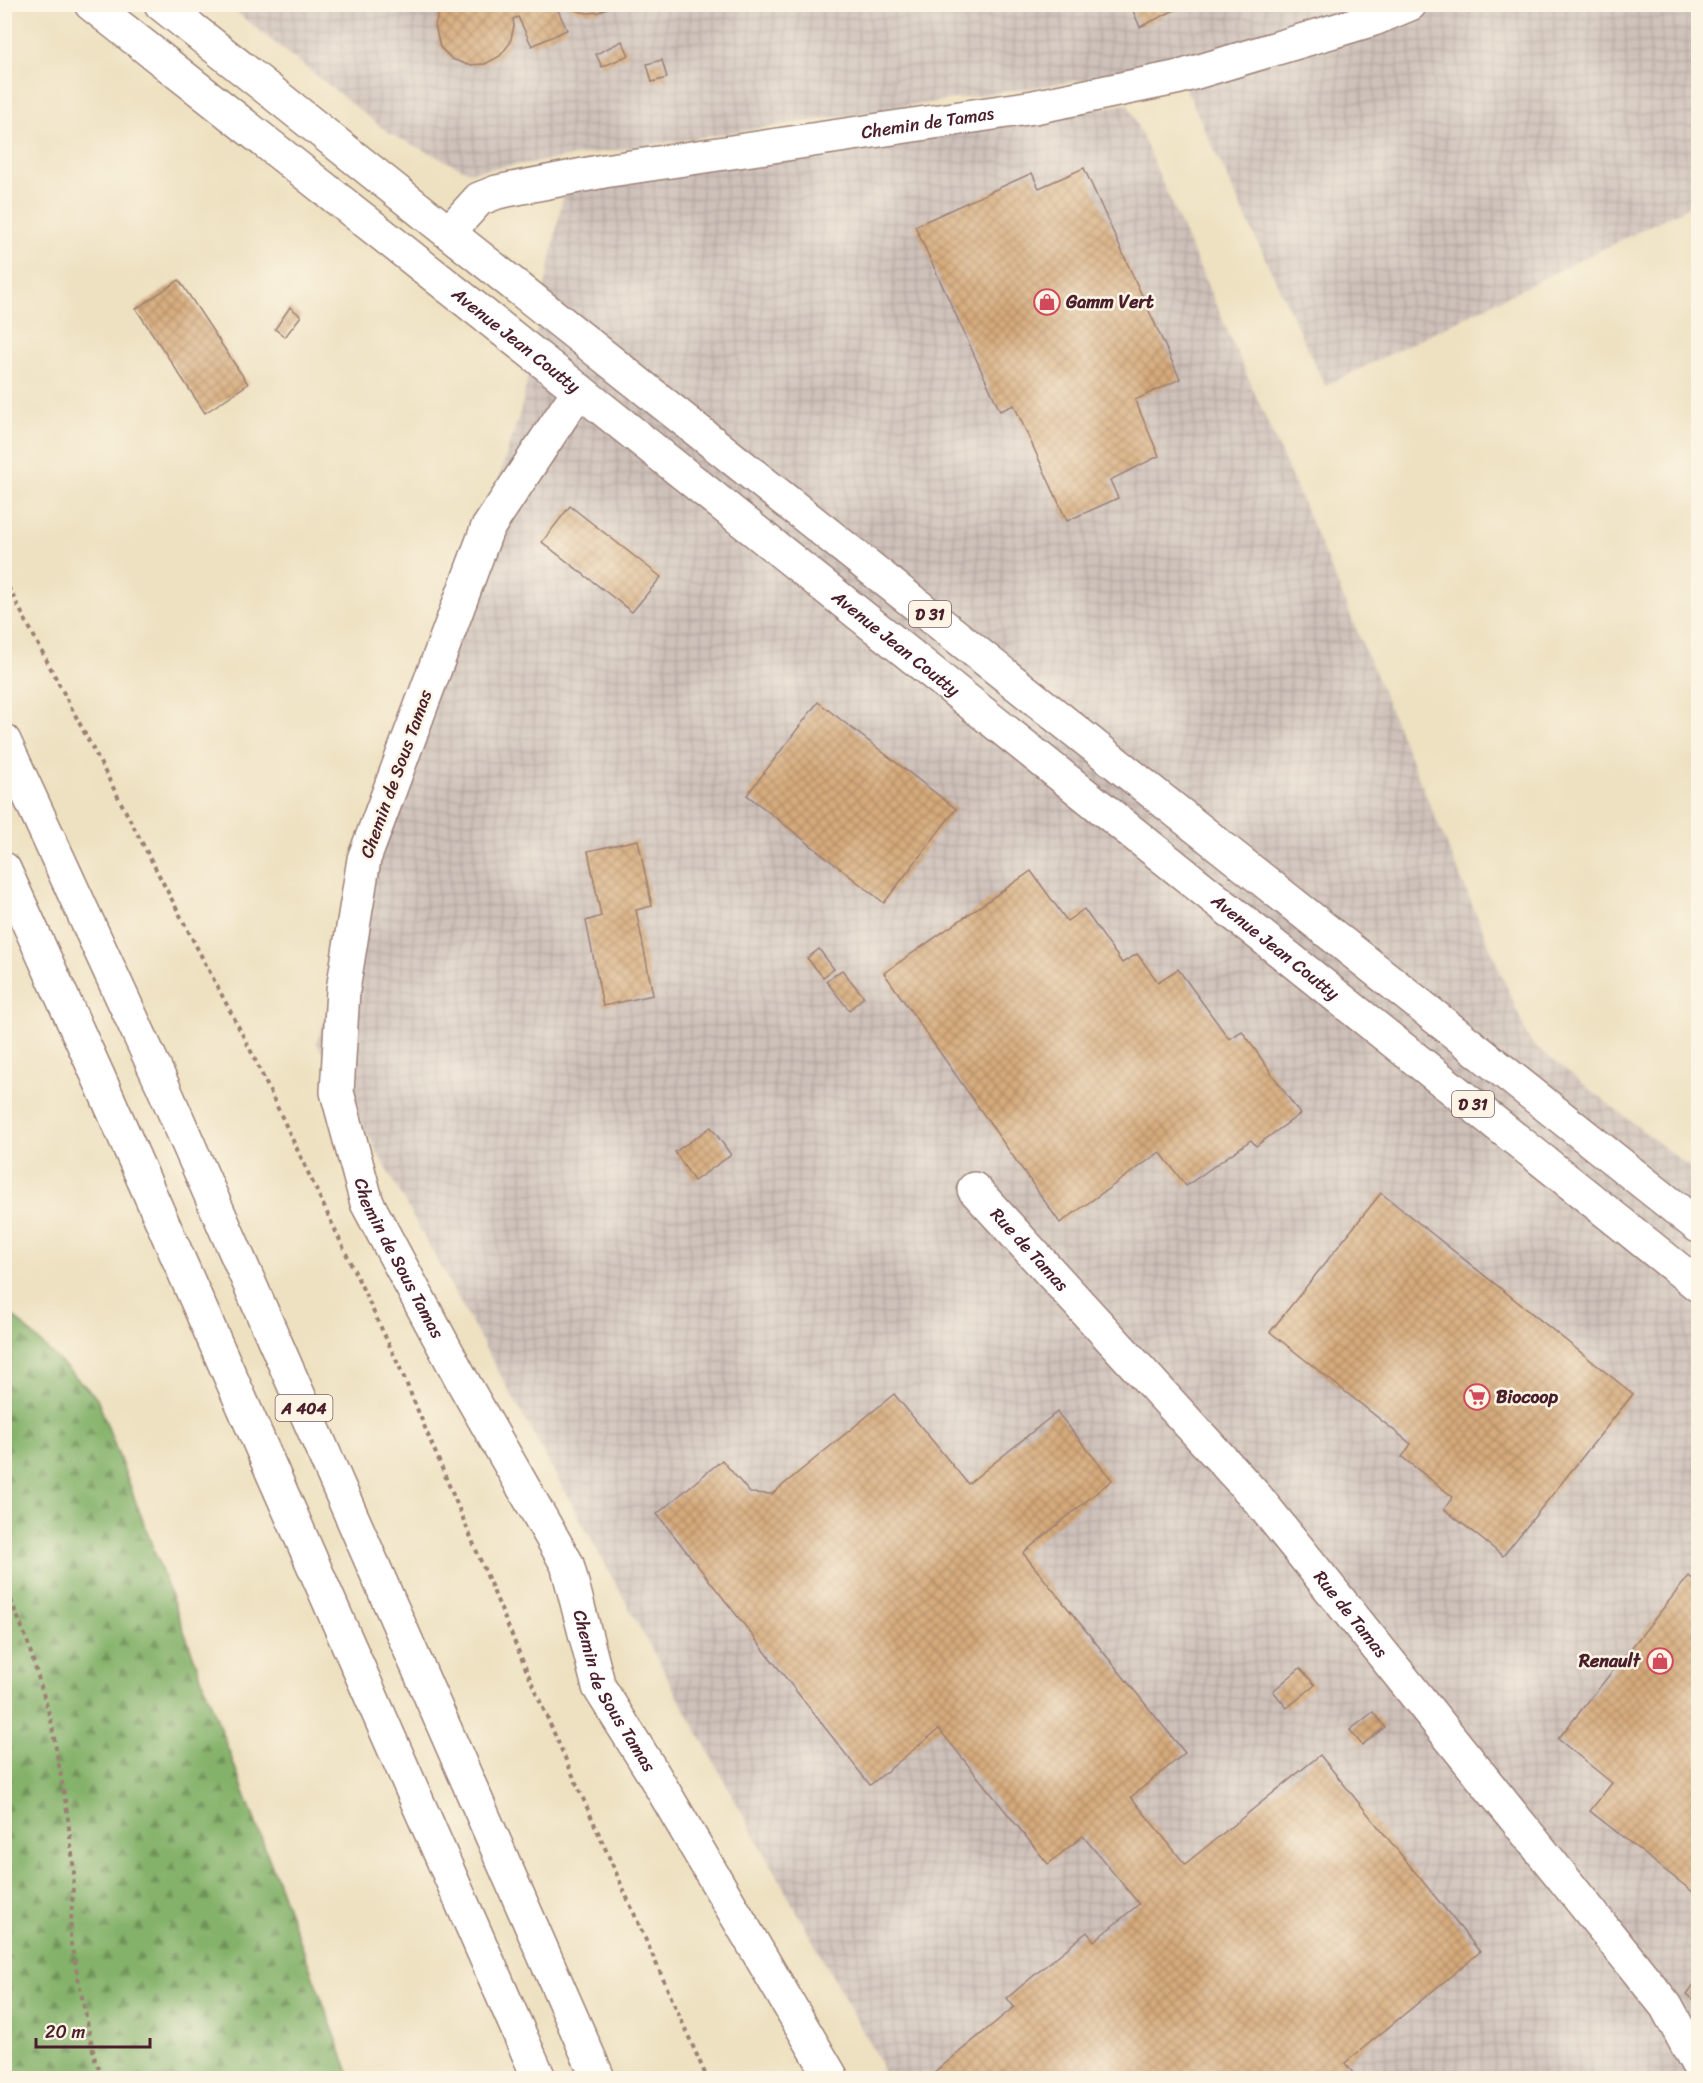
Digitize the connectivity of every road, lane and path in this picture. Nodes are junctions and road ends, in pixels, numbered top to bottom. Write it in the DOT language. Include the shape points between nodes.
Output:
graph roads {
  1 [pos="91,4"];
  2 [pos="161,4"];
  3 [pos="1410,4"];
  4 [pos="449,232"];
  5 [pos="579,390"];
  6 [pos="4,579"];
  7 [pos="4,741"];
  8 [pos="4,869"];
  9 [pos="974,1189"];
  10 [pos="1698,1226"];
  11 [pos="1698,1285"];
  12 [pos="4,1583"];
  13 [pos="1698,2065"];
  14 [pos="103,2079"];
  15 [pos="539,2079"];
  16 [pos="598,2079"];
  17 [pos="707,2079"];
  18 [pos="831,2079"];
  1 -- 5 [label="main road, Avenue Jean Coutty / D 31"];
  2 -- 4 [label="main road, D 31"];
  3 -- 4 [label="main road, Chemin de Tamas" via="1374,19 1180,76 1034,107 604,171 497,192 478,199"];
  4 -- 10 [label="main road, D 31"];
  5 -- 11 [label="main road, Avenue Jean Coutty / D 31"];
  5 -- 18 [label="main road, Chemin de Sous Tamas" via="487,529 364,859 343,990 337,1092 367,1203 567,1564 598,1687 651,1770"];
  6 -- 17 [label="path" via="249,1047 400,1368 531,1681"];
  7 -- 16 [label="main road, A 404" via="162,1084"];
  8 -- 15 [label="main road, A 404"];
  9 -- 13 [label="main road, Rue de Tamas" via="1258,1499 1666,2006"];
  12 -- 14 [label="path" via="27,1640 51,1720 74,1871 70,1939 95,2060"];
}
